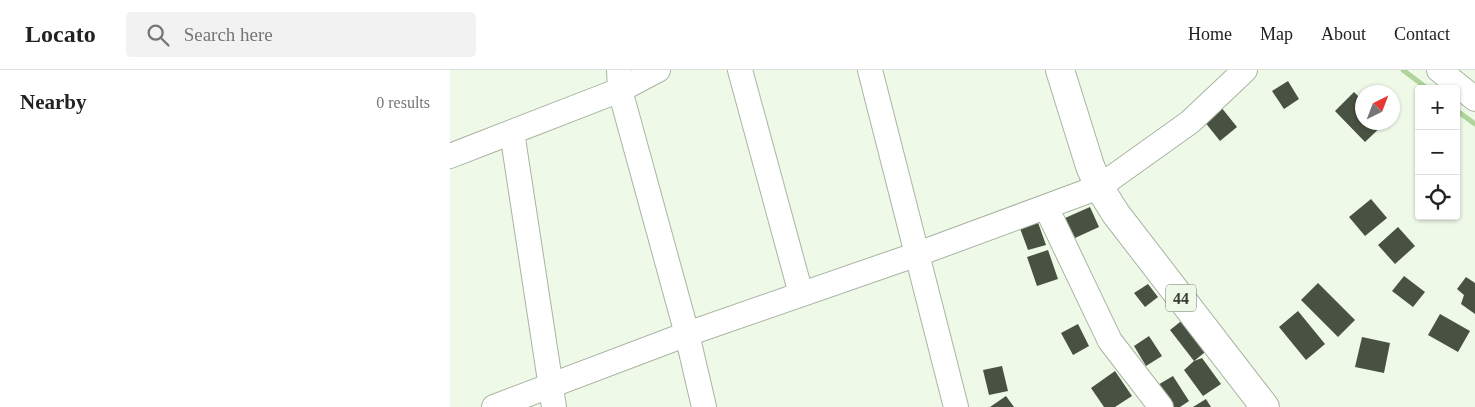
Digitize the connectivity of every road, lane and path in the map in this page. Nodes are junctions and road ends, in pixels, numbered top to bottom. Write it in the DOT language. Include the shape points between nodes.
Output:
graph roads {
  1 [pos="658,70"];
  2 [pos="740,70"];
  3 [pos="870,70"];
  4 [pos="1060,70"];
  5 [pos="1245,70"];
  6 [pos="1439,70"];
  7 [pos="620,80"];
  8 [pos="1475,99"];
  9 [pos="512,132"];
  10 [pos="450,156"];
  11 [pos="1099,187"];
  12 [pos="1046,207"];
  13 [pos="915,254"];
  14 [pos="801,294"];
  15 [pos="687,334"];
  16 [pos="552,397"];
  17 [pos="494,407"];
  18 [pos="704,407"];
  19 [pos="956,407"];
  20 [pos="1161,407"];
  21 [pos="1265,407"];
  1 -- 7 [label="street"];
  2 -- 14 [label="street"];
  3 -- 13 [label="street"];
  4 -- 11 [label="main road, 44"];
  5 -- 11 [label="street" via="1190,122"];
  6 -- 8 [label="street"];
  7 -- 9 [label="street"];
  7 -- 15 [label="street"];
  9 -- 10 [label="street"];
  9 -- 16 [label="street"];
  11 -- 12 [label="street"];
  11 -- 21 [label="main road, 44" via="1116,214"];
  12 -- 13 [label="street"];
  12 -- 20 [label="street" via="1110,341"];
  13 -- 14 [label="street"];
  13 -- 19 [label="street"];
  14 -- 15 [label="street"];
  15 -- 16 [label="street"];
  15 -- 18 [label="street"];
  16 -- 17 [label="street"];
}
